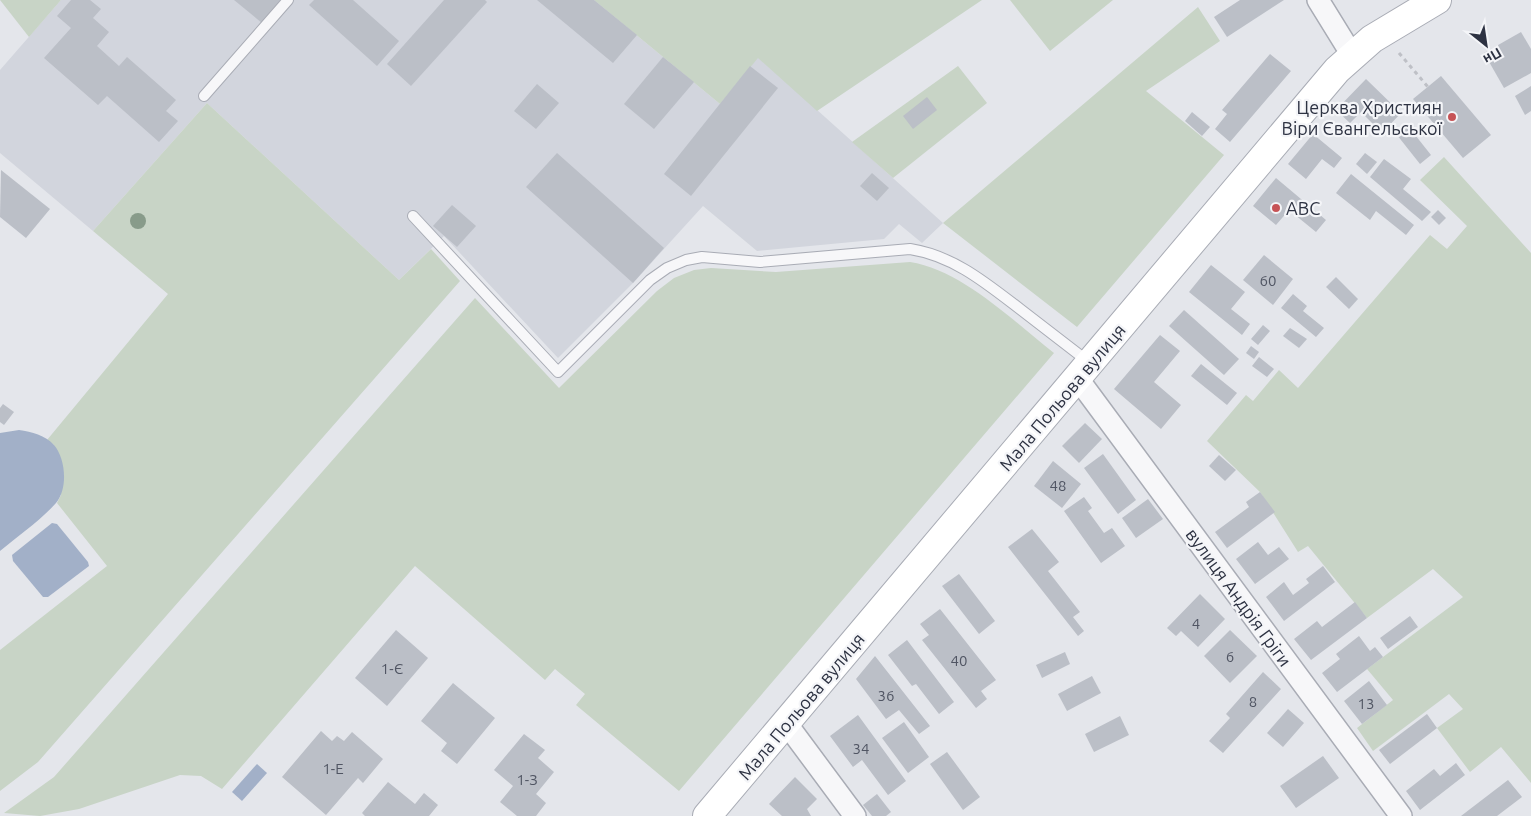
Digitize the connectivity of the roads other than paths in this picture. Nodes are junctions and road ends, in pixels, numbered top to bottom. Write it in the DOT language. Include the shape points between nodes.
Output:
graph roads {
  1 [pos="288,0"];
  2 [pos="1318,0"];
  3 [pos="1437,0"];
  4 [pos="1352,55"];
  5 [pos="204,96"];
  6 [pos="413,216"];
  7 [pos="1084,371"];
  8 [pos="786,723"];
  9 [pos="707,816"];
  10 [pos="855,816"];
  11 [pos="1400,816"];
  1 -- 5 [label="lane"];
  2 -- 4 [label="street"];
  3 -- 4 [label="street, Мала Польова вулиця" via="1372,39"];
  4 -- 7 [label="street, Мала Польова вулиця"];
  6 -- 7 [label="lane" via="558,372 650,280 686,260 702,257 760,262 910,249 954,263 977,276"];
  7 -- 8 [label="street, Мала Польова вулиця"];
  7 -- 11 [label="street, вулиця Андрія Гріги"];
  8 -- 9 [label="street, Мала Польова вулиця"];
  8 -- 10 [label="street"];
}
